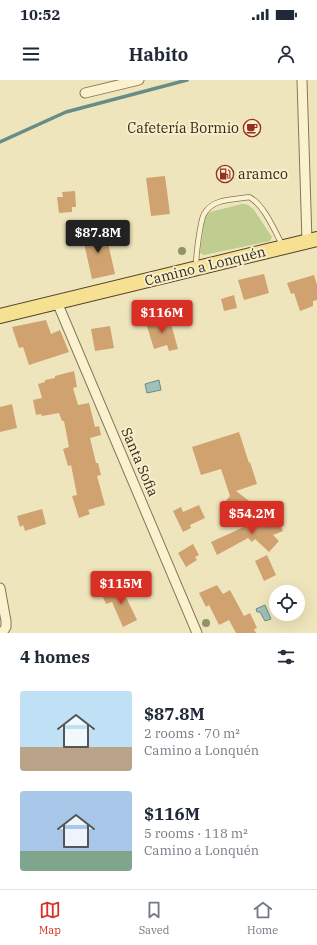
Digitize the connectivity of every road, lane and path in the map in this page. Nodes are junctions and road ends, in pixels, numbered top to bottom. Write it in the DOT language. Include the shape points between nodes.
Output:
graph roads {
  1 [pos="139,80"];
  2 [pos="302,80"];
  3 [pos="85,94"];
  4 [pos="312,240"];
  5 [pos="284,247"];
  6 [pos="196,268"];
  7 [pos="57,302"];
  8 [pos="0,316"];
  9 [pos="0,588"];
  10 [pos="2,633"];
  11 [pos="197,633"];
  1 -- 3 [label="street"];
  2 -- 4 [label="street"];
  4 -- 5 [label="main road, Camino a Lonquén"];
  5 -- 6 [label="main road, Camino a Lonquén"];
  5 -- 6 [label="lane" via="261,206 253,199 218,202 211,206 202,218"];
  6 -- 7 [label="main road, Camino a Lonquén"];
  7 -- 8 [label="main road, Camino a Lonquén"];
  7 -- 11 [label="street, Santa Sofia"];
  9 -- 10 [label="street" via="6,621"];
}
